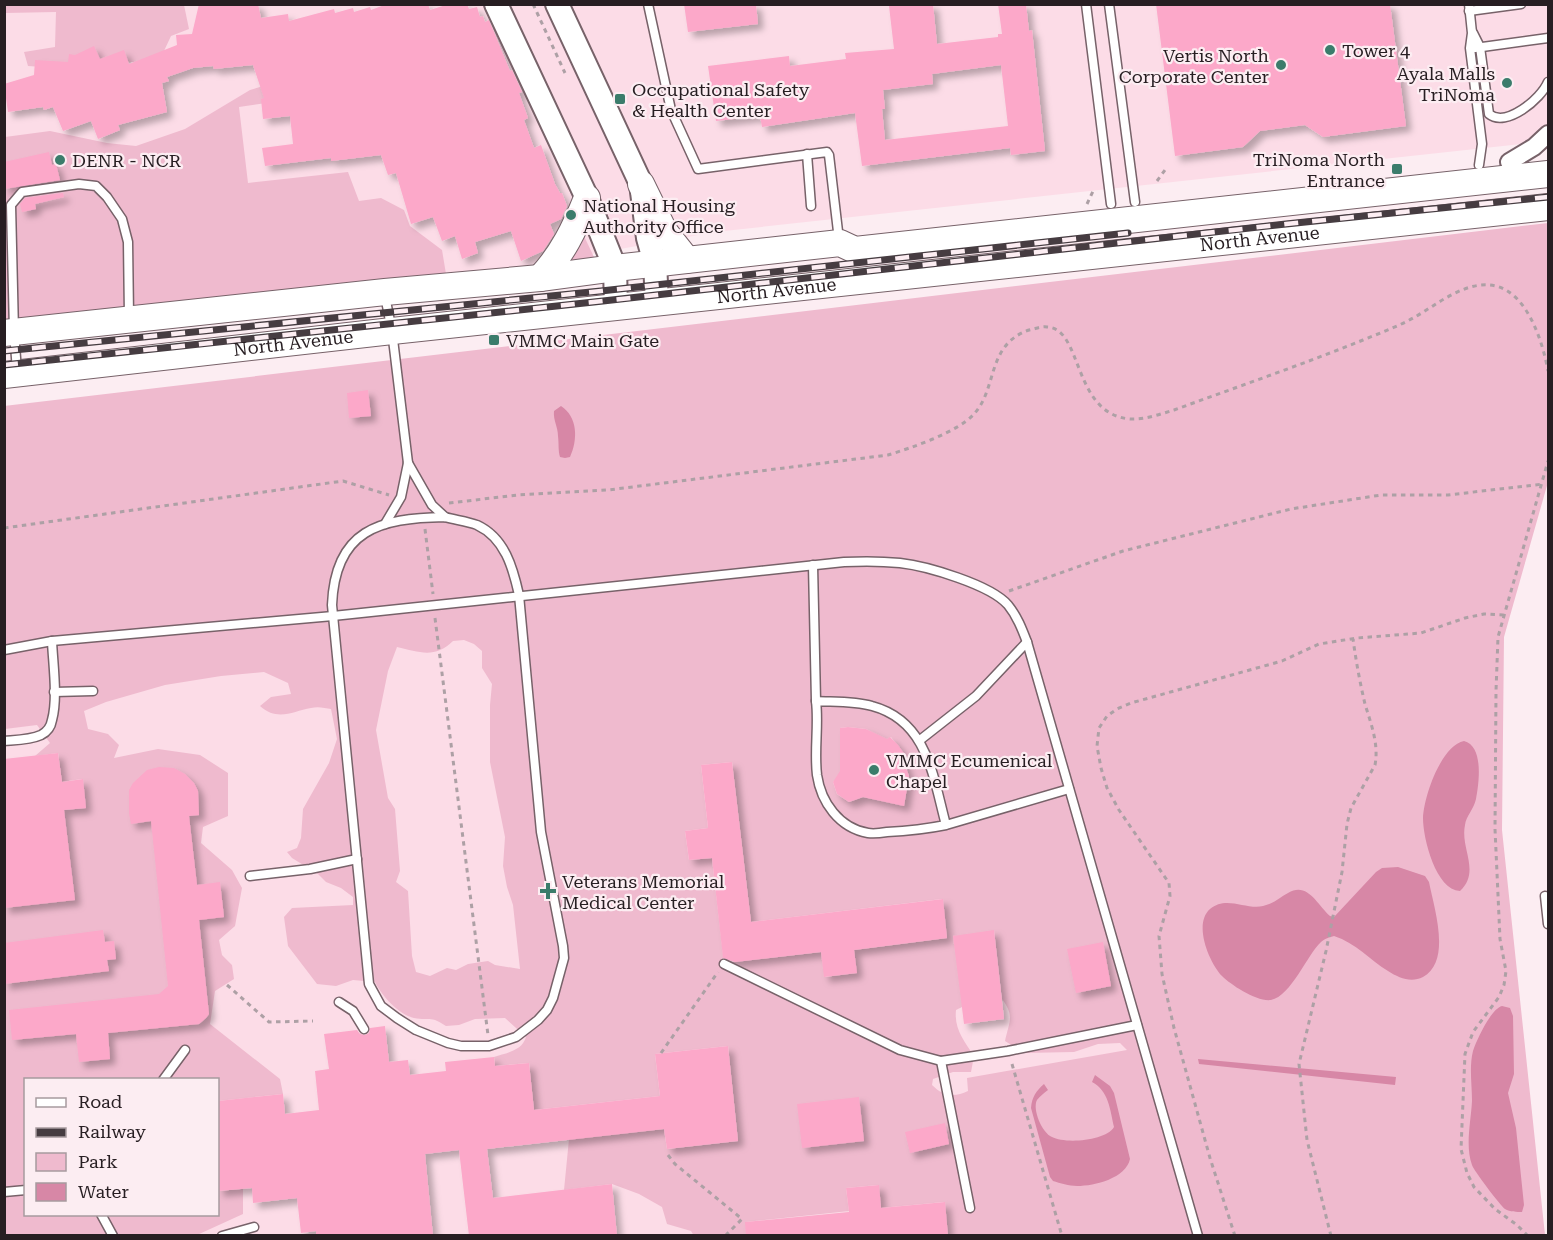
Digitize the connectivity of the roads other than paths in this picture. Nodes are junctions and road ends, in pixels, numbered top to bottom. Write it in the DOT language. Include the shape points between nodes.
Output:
graph roads {
  1 [pos="496,4"];
  2 [pos="557,4"];
  3 [pos="648,4"];
  4 [pos="1086,4"];
  5 [pos="1109,4"];
  6 [pos="1521,4"];
  7 [pos="1469,8"];
  8 [pos="1548,38"];
  9 [pos="1475,48"];
  10 [pos="1548,82"];
  11 [pos="1548,134"];
  12 [pos="807,154"];
  13 [pos="1548,158"];
  14 [pos="1509,162"];
  15 [pos="1479,165"];
  16 [pos="1548,174"];
  17 [pos="1394,183"];
  18 [pos="640,184"];
  19 [pos="586,198"];
  20 [pos="811,206"];
  21 [pos="1110,207"];
  22 [pos="1548,207"];
  23 [pos="840,243"];
  24 [pos="687,260"];
  25 [pos="655,263"];
  26 [pos="615,268"];
  27 [pos="540,278"];
  28 [pos="385,292"];
  29 [pos="657,303"];
  30 [pos="616,307"];
  31 [pos="129,320"];
  32 [pos="392,331"];
  33 [pos="9,332"];
  34 [pos="11,374"];
  35 [pos="408,463"];
  36 [pos="445,517"];
  37 [pos="385,524"];
  38 [pos="813,565"];
  39 [pos="519,595"];
  40 [pos="333,616"];
  41 [pos="52,641"];
  42 [pos="1027,642"];
  43 [pos="4,650"];
  44 [pos="93,691"];
  45 [pos="54,692"];
  46 [pos="816,701"];
  47 [pos="920,740"];
  48 [pos="4,741"];
  49 [pos="1069,789"];
  50 [pos="946,825"];
  51 [pos="357,859"];
  52 [pos="250,876"];
  53 [pos="1545,896"];
  54 [pos="1548,924"];
  55 [pos="724,964"];
  56 [pos="339,1002"];
  57 [pos="1137,1025"];
  58 [pos="364,1029"];
  59 [pos="185,1050"];
  60 [pos="941,1061"];
  61 [pos="164,1078"];
  62 [pos="24,1190"];
  63 [pos="4,1192"];
  64 [pos="969,1208"];
  65 [pos="102,1216"];
  66 [pos="254,1227"];
  67 [pos="113,1236"];
  68 [pos="222,1236"];
  69 [pos="1198,1236"];
  1 -- 19 [label="main road"];
  2 -- 18 [label="main road"];
  3 -- 12 [label="lane" via="671,110 698,169"];
  4 -- 21 [label="lane"];
  5 -- 21 [label="lane"];
  6 -- 7 [label="lane"];
  7 -- 9 [label="lane"];
  8 -- 9 [label="lane"];
  9 -- 10 [label="lane" via="1493,118 1501,119 1534,102"];
  9 -- 15 [label="lane" via="1482,144"];
  11 -- 14 [label="street"];
  12 -- 20 [label="lane"];
  12 -- 23 [label="lane" via="824,151 830,155"];
  13 -- 14 [label="main road, North Avenue"];
  14 -- 15 [label="main road, North Avenue"];
  15 -- 17 [label="main road, North Avenue"];
  16 -- 17 [label="main road, North Avenue"];
  17 -- 21 [label="main road, North Avenue"];
  18 -- 24 [label="main road" via="663,231"];
  18 -- 25 [label="main road"];
  19 -- 26 [label="main road"];
  19 -- 27 [label="main road" via="565,245"];
  21 -- 23 [label="main road, North Avenue" via="855,250"];
  22 -- 29 [label="main road, North Avenue"];
  23 -- 24 [label="main road, North Avenue"];
  24 -- 25 [label="main road, North Avenue"];
  25 -- 26 [label="main road, North Avenue"];
  25 -- 29 [label="main road"];
  26 -- 27 [label="main road, North Avenue"];
  26 -- 30 [label="main road"];
  27 -- 28 [label="main road, North Avenue"];
  28 -- 31 [label="main road, North Avenue"];
  28 -- 32 [label="lane"];
  29 -- 30 [label="main road, North Avenue"];
  30 -- 32 [label="main road, North Avenue"];
  31 -- 33 [label="main road, North Avenue"];
  31 -- 33 [label="lane" via="128,242 122,219 96,186 78,184 22,192 11,205"];
  32 -- 34 [label="main road, North Avenue"];
  32 -- 35 [label="lane"];
  33 -- 34 [label="lane"];
  35 -- 36 [label="lane" via="432,505"];
  35 -- 37 [label="lane" via="401,497"];
  36 -- 37 [label="lane"];
  36 -- 39 [label="lane" via="477,525 495,537 512,566"];
  37 -- 40 [label="lane" via="364,531 342,559 334,582"];
  38 -- 39 [label="lane"];
  38 -- 42 [label="lane" via="902,563 950,576 996,595 1007,604"];
  38 -- 46 [label="lane"];
  39 -- 40 [label="lane"];
  39 -- 51 [label="lane" via="541,832 564,958 547,1010 516,1037 489,1046 461,1046 416,1030 381,1006 369,984"];
  40 -- 41 [label="lane"];
  40 -- 51 [label="lane"];
  41 -- 43 [label="lane"];
  41 -- 45 [label="lane"];
  42 -- 47 [label="lane" via="976,696"];
  42 -- 49 [label="lane"];
  44 -- 45 [label="lane"];
  45 -- 48 [label="lane" via="53,719 43,734"];
  46 -- 47 [label="lane" via="881,709 905,722"];
  46 -- 50 [label="lane" via="820,791 827,806 840,819 869,833"];
  47 -- 50 [label="lane"];
  49 -- 50 [label="lane"];
  49 -- 57 [label="lane"];
  51 -- 52 [label="lane"];
  53 -- 54 [label="lane"];
  55 -- 60 [label="lane" via="900,1050"];
  56 -- 58 [label="lane" via="353,1011"];
  57 -- 60 [label="lane"];
  57 -- 69 [label="lane"];
  59 -- 61 [label="lane"];
  60 -- 64 [label="lane"];
  62 -- 63 [label="lane"];
  65 -- 67 [label="lane"];
  66 -- 68 [label="lane"];
}
